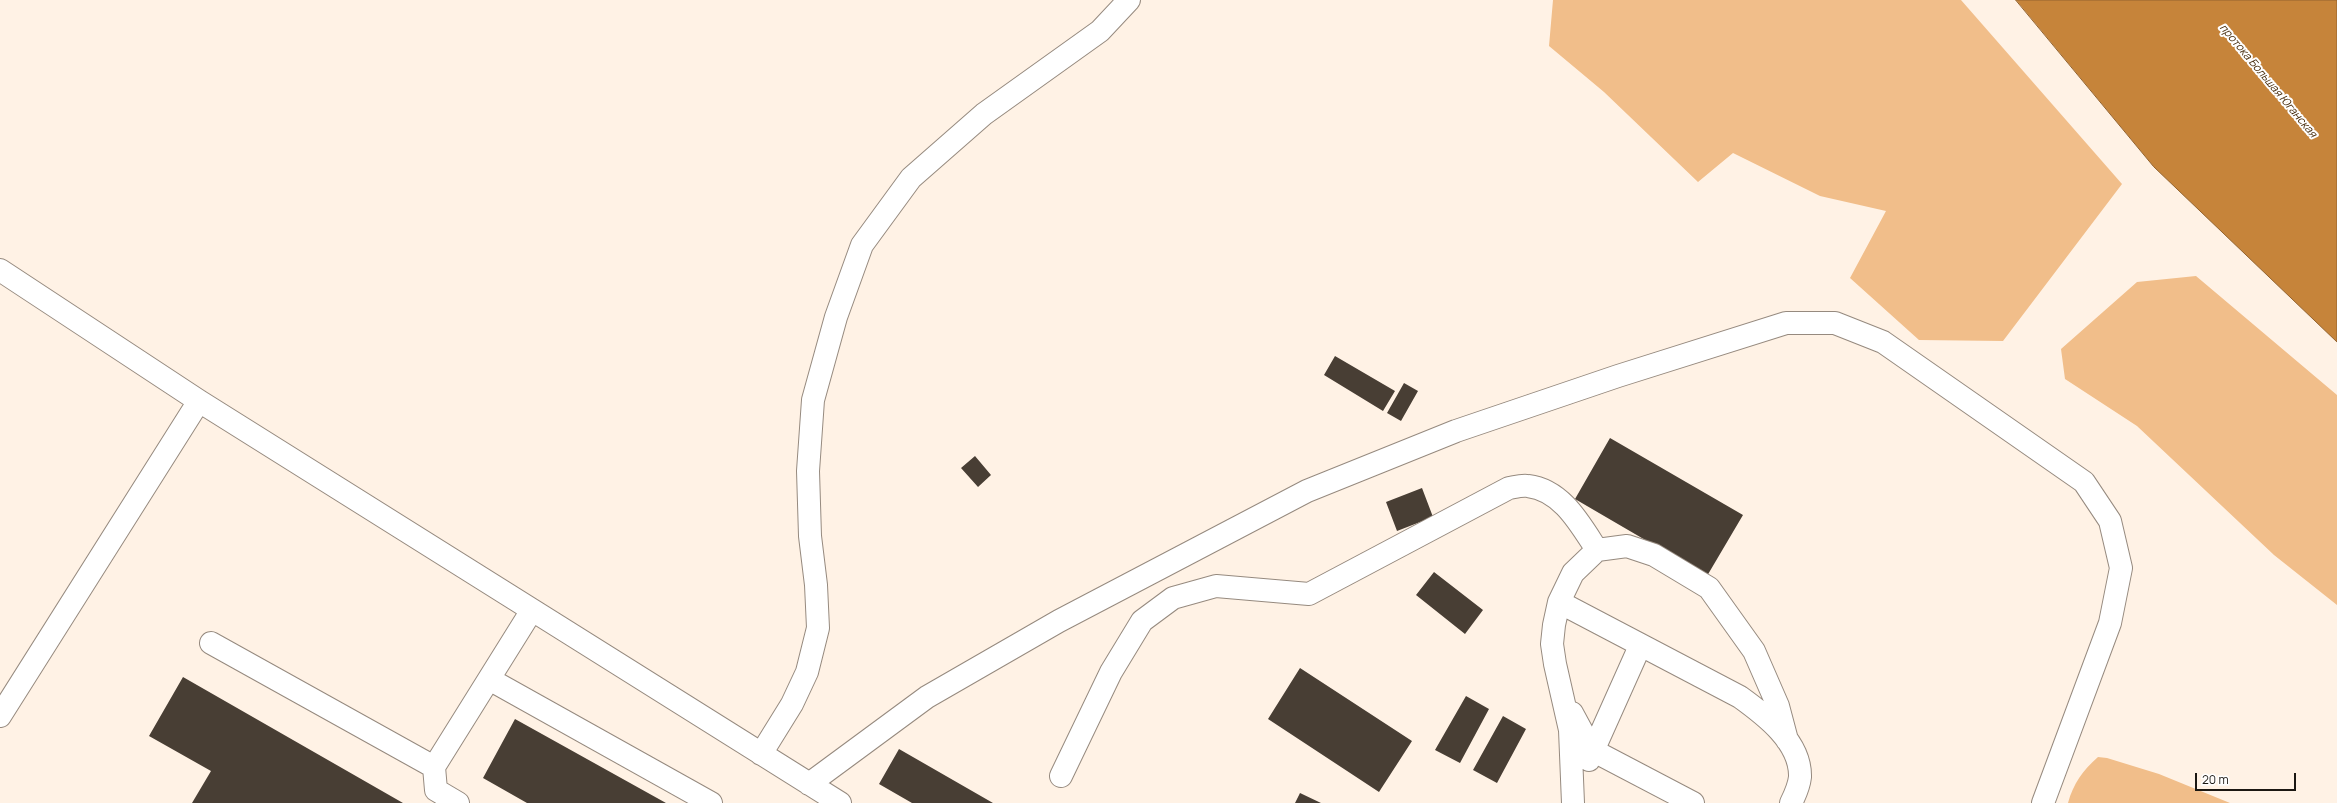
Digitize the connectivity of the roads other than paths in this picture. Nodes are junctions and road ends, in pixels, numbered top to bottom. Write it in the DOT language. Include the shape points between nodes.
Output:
graph roads {
  1 [pos="1129,0"];
  2 [pos="0,270"];
  3 [pos="199,401"];
  4 [pos="1597,550"];
  5 [pos="1559,602"];
  6 [pos="532,610"];
  7 [pos="211,643"];
  8 [pos="1640,646"];
  9 [pos="489,679"];
  10 [pos="1562,695"];
  11 [pos="0,716"];
  12 [pos="1787,740"];
  13 [pos="1592,750"];
  14 [pos="761,754"];
  15 [pos="434,766"];
  16 [pos="1061,776"];
  17 [pos="809,784"];
  18 [pos="432,797"];
  19 [pos="1573,802"];
  20 [pos="458,803"];
  21 [pos="711,803"];
  22 [pos="840,803"];
  23 [pos="1693,803"];
  24 [pos="1791,803"];
  25 [pos="2043,803"];
  1 -- 14 [label="street" via="1100,31 984,114 911,178 862,245 836,317 813,400 808,471 810,536 818,628 807,672 792,704"];
  2 -- 3 [label="street"];
  3 -- 6 [label="street"];
  3 -- 11 [label="street"];
  4 -- 5 [label="street" via="1573,572"];
  4 -- 12 [label="street" via="1627,546 1654,555 1709,588 1754,652 1778,706"];
  4 -- 16 [label="street" via="1570,510 1549,493 1527,486 1509,488 1309,594 1216,586 1174,598 1142,622 1110,672"];
  5 -- 8 [label="street"];
  5 -- 10 [label="street" via="1552,644"];
  6 -- 9 [label="street"];
  6 -- 14 [label="street"];
  7 -- 15 [label="street"];
  8 -- 12 [label="street" via="1740,697 1764,715"];
  8 -- 13 [label="street"];
  9 -- 15 [label="street"];
  9 -- 21 [label="street"];
  10 -- 13 [label="street"];
  10 -- 19 [label="street" via="1570,730"];
  12 -- 24 [label="street" via="1794,753 1800,777"];
  13 -- 19 [label="street"];
  13 -- 23 [label="street"];
  14 -- 17 [label="street"];
  15 -- 18 [label="street"];
  17 -- 22 [label="street"];
  17 -- 25 [label="street" via="940,690 1059,621 1307,491 1456,431 1618,376 1786,323 1835,323 1883,342 2084,482 2110,520 2121,568 2110,623"];
  18 -- 20 [label="street"];
}
